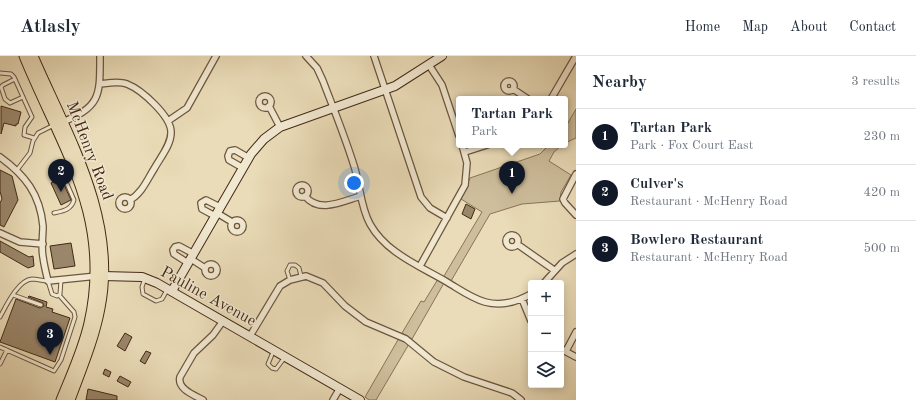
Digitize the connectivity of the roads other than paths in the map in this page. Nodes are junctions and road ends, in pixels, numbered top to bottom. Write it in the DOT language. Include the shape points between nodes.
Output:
graph roads {
  1 [pos="24,56"];
  2 [pos="33,56"];
  3 [pos="100,56"];
  4 [pos="216,56"];
  5 [pos="306,56"];
  6 [pos="374,56"];
  7 [pos="442,56"];
  8 [pos="576,56"];
  9 [pos="429,65"];
  10 [pos="0,73"];
  11 [pos="15,79"];
  12 [pos="100,84"];
  13 [pos="386,89"];
  14 [pos="513,89"];
  15 [pos="524,96"];
  16 [pos="553,96"];
  17 [pos="23,97"];
  18 [pos="269,106"];
  19 [pos="333,107"];
  20 [pos="168,121"];
  21 [pos="58,123"];
  22 [pos="280,127"];
  23 [pos="456,127"];
  24 [pos="34,138"];
  25 [pos="463,148"];
  26 [pos="478,148"];
  27 [pos="465,152"];
  28 [pos="0,157"];
  29 [pos="249,158"];
  30 [pos="60,168"];
  31 [pos="243,168"];
  32 [pos="17,170"];
  33 [pos="576,174"];
  34 [pos="305,196"];
  35 [pos="361,196"];
  36 [pos="130,200"];
  37 [pos="217,212"];
  38 [pos="54,213"];
  39 [pos="576,215"];
  40 [pos="447,218"];
  41 [pos="232,222"];
  42 [pos="0,232"];
  43 [pos="43,244"];
  44 [pos="517,244"];
  45 [pos="576,254"];
  46 [pos="191,259"];
  47 [pos="420,266"];
  48 [pos="205,268"];
  49 [pos="554,270"];
  50 [pos="99,276"];
  51 [pos="301,276"];
  52 [pos="145,278"];
  53 [pos="61,280"];
  54 [pos="290,280"];
  55 [pos="546,280"];
  56 [pos="48,281"];
  57 [pos="170,290"];
  58 [pos="13,295"];
  59 [pos="59,295"];
  60 [pos="528,296"];
  61 [pos="522,299"];
  62 [pos="41,305"];
  63 [pos="529,316"];
  64 [pos="0,317"];
  65 [pos="223,321"];
  66 [pos="576,332"];
  67 [pos="250,336"];
  68 [pos="0,347"];
  69 [pos="564,349"];
  70 [pos="7,350"];
  71 [pos="274,350"];
  72 [pos="564,351"];
  73 [pos="285,357"];
  74 [pos="576,357"];
  75 [pos="0,364"];
  76 [pos="340,388"];
  77 [pos="61,400"];
  78 [pos="70,400"];
  79 [pos="203,400"];
  80 [pos="333,400"];
  81 [pos="360,400"];
  82 [pos="521,400"];
  1 -- 21 [label="main road, McHenry Road"];
  2 -- 21 [label="main road, McHenry Road"];
  3 -- 12 [label="street"];
  4 -- 20 [label="street" via="187,108"];
  5 -- 19 [label="street" via="317,68"];
  6 -- 13 [label="street"];
  7 -- 9 [label="street"];
  8 -- 16 [label="street"];
  9 -- 13 [label="street" via="410,78"];
  9 -- 23 [label="street" via="442,85"];
  10 -- 11 [label="lane" via="11,74"];
  11 -- 17 [label="lane"];
  11 -- 17 [label="lane" via="1,87 5,100 10,103"];
  12 -- 20 [label="street" via="118,83 132,87 144,94"];
  12 -- 21 [label="street" via="98,95 88,109"];
  13 -- 19 [label="street"];
  13 -- 40 [label="street" via="421,197 430,208"];
  14 -- 15 [label="street"];
  17 -- 24 [label="lane" via="32,117 25,127 24,135"];
  18 -- 22 [label="street"];
  19 -- 22 [label="street"];
  19 -- 35 [label="street" via="354,167"];
  20 -- 36 [label="street" via="171,134 167,146 138,195"];
  21 -- 24 [label="lane" via="38,133"];
  21 -- 50 [label="main road, McHenry Road" via="87,203"];
  22 -- 29 [label="street" via="264,139"];
  24 -- 32 [label="lane" via="30,153"];
  25 -- 27 [label="street"];
  26 -- 27 [label="street"];
  27 -- 40 [label="street" via="465,185"];
  28 -- 32 [label="street"];
  29 -- 31 [label="street"];
  29 -- 31 [label="street" via="235,150 228,154 229,160"];
  30 -- 38 [label="lane" via="74,200 67,210"];
  31 -- 37 [label="street"];
  32 -- 43 [label="street" via="38,202"];
  33 -- 39 [label="street" via="563,199"];
  34 -- 35 [label="street" via="313,204 324,206"];
  35 -- 47 [label="street" via="370,223 382,241"];
  37 -- 41 [label="street"];
  37 -- 46 [label="street"];
  40 -- 47 [label="street"];
  42 -- 43 [label="street" via="20,242"];
  43 -- 56 [label="street" via="42,256"];
  44 -- 49 [label="street"];
  45 -- 49 [label="street"];
  46 -- 48 [label="street"];
  46 -- 57 [label="street"];
  47 -- 61 [label="street" via="485,302 505,303"];
  49 -- 55 [label="street"];
  50 -- 52 [label="street, Pauline Avenue"];
  50 -- 53 [label="street"];
  50 -- 77 [label="main road, McHenry Road" via="86,335"];
  50 -- 78 [label="main road, McHenry Road" via="100,307 93,336"];
  51 -- 54 [label="street"];
  51 -- 54 [label="lane" via="299,268 295,264 290,265 287,272"];
  51 -- 82 [label="street" via="323,283 345,306 366,322 406,339 434,362 464,377 512,393"];
  52 -- 57 [label="street, Pauline Avenue"];
  52 -- 57 [label="lane" via="143,294 156,301 162,299"];
  53 -- 56 [label="street"];
  53 -- 59 [label="lane"];
  54 -- 67 [label="street" via="276,291"];
  56 -- 58 [label="lane" via="26,281"];
  56 -- 59 [label="lane" via="52,294"];
  57 -- 65 [label="street, Pauline Avenue"];
  58 -- 62 [label="lane"];
  58 -- 64 [label="lane"];
  59 -- 70 [label="lane" via="74,312 75,317 61,360 54,371"];
  60 -- 61 [label="street"];
  61 -- 63 [label="street"];
  65 -- 67 [label="street, Pauline Avenue"];
  65 -- 79 [label="street" via="194,353 179,381 181,386"];
  66 -- 69 [label="street"];
  67 -- 71 [label="street, Pauline Avenue"];
  68 -- 70 [label="lane"];
  70 -- 75 [label="lane"];
  71 -- 73 [label="street, Pauline Avenue"];
  71 -- 73 [label="lane" via="268,359 270,367 276,369"];
  72 -- 74 [label="street"];
  73 -- 76 [label="street, Pauline Avenue"];
  76 -- 80 [label="street"];
  76 -- 81 [label="street, Pauline Avenue"];
}
